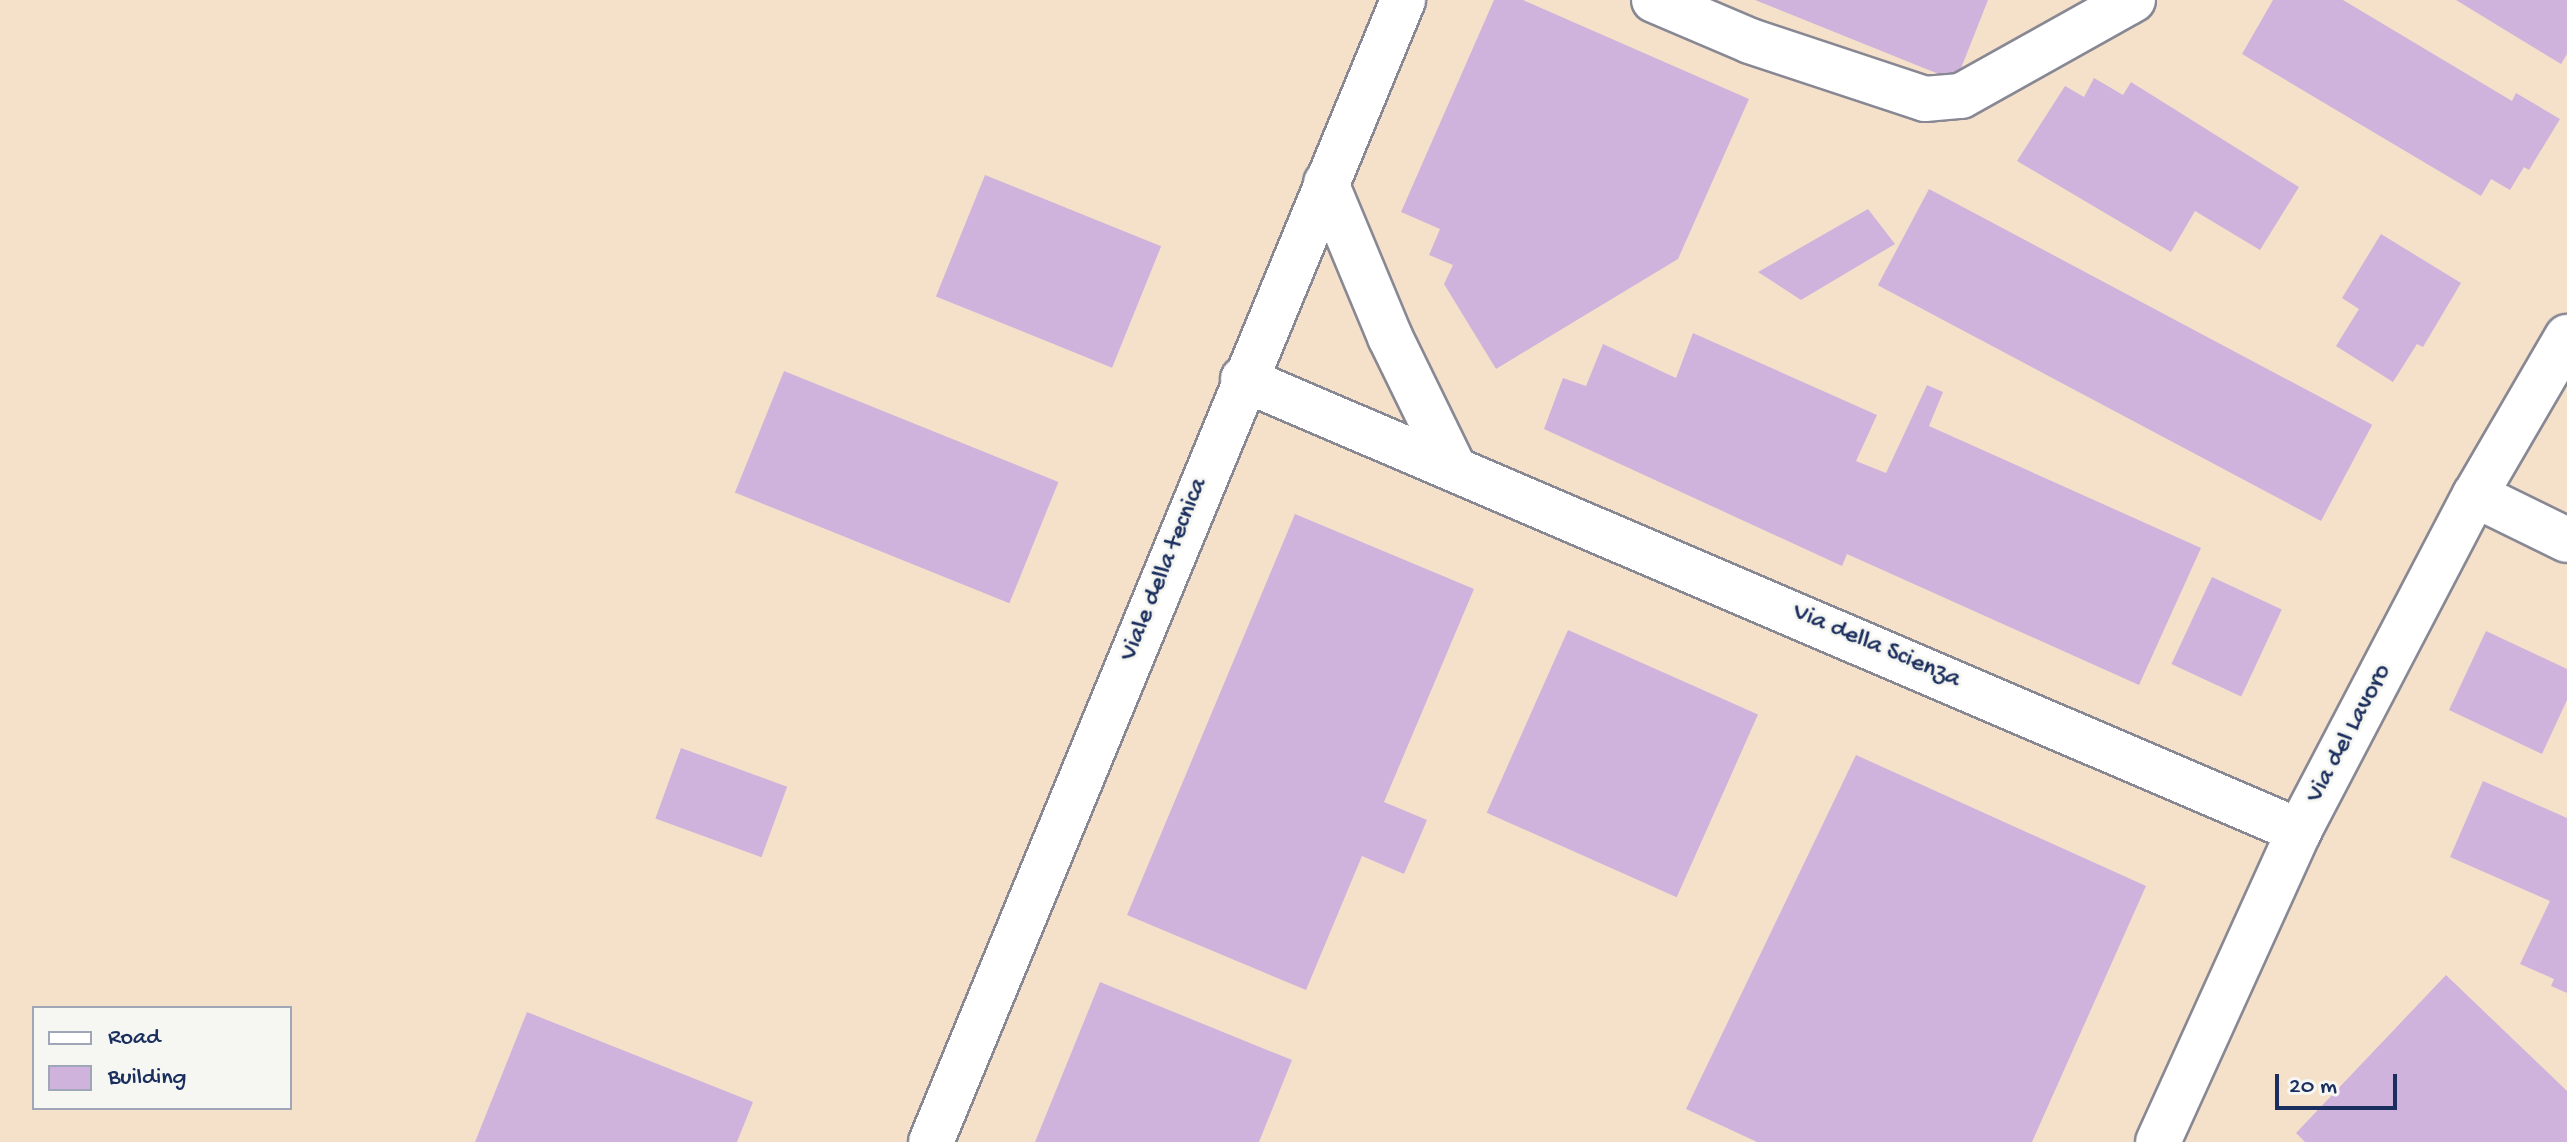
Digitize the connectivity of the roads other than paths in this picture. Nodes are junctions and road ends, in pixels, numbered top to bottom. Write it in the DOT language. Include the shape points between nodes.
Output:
graph roads {
  1 [pos="1403,0"];
  2 [pos="1654,0"];
  3 [pos="2133,0"];
  4 [pos="1326,183"];
  5 [pos="2567,337"];
  6 [pos="1243,379"];
  7 [pos="1452,464"];
  8 [pos="2475,495"];
  9 [pos="2567,540"];
  10 [pos="2299,831"];
  11 [pos="931,1142"];
  12 [pos="2158,1142"];
  1 -- 4 [label="street, Viale della tecnica"];
  2 -- 3 [label="street" via="1750,41 1925,99 1961,96"];
  4 -- 6 [label="street, Viale della tecnica"];
  4 -- 7 [label="street" via="1390,337"];
  5 -- 8 [label="street, Via del Lavoro"];
  6 -- 7 [label="street, Via della Scienza"];
  6 -- 11 [label="street, Viale della tecnica"];
  7 -- 10 [label="street, Via della Scienza"];
  8 -- 9 [label="street"];
  8 -- 10 [label="street, Via del Lavoro"];
  10 -- 12 [label="street, Via del Lavoro"];
}
